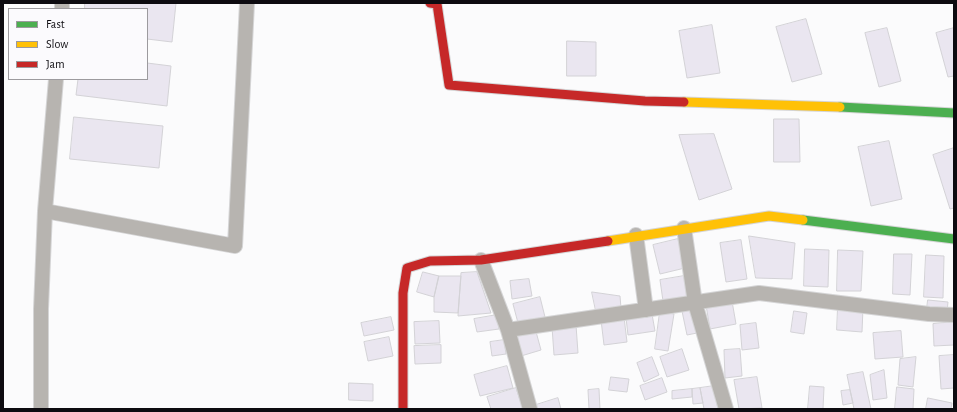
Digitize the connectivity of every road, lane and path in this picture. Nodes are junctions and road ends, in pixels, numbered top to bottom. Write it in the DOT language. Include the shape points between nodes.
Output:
graph roads {
  1 [pos="247,3"];
  2 [pos="430,3"];
  3 [pos="56,80"];
  4 [pos="954,113"];
  5 [pos="46,212"];
  6 [pos="684,228"];
  7 [pos="636,235"];
  8 [pos="954,239"];
  9 [pos="481,260"];
  10 [pos="695,303"];
  11 [pos="646,310"];
  12 [pos="954,315"];
  13 [pos="508,330"];
  14 [pos="41,409"];
  15 [pos="403,409"];
  16 [pos="530,409"];
  17 [pos="726,409"];
  1 -- 5 [label="street" via="235,246"];
  2 -- 4 [label="street" via="437,4 449,85 645,101 757,103"];
  3 -- 5 [label="street"];
  5 -- 14 [label="street" via="41,309"];
  6 -- 7 [label="street"];
  6 -- 8 [label="street" via="769,216"];
  6 -- 10 [label="street"];
  7 -- 9 [label="street"];
  7 -- 11 [label="street"];
  9 -- 13 [label="street"];
  9 -- 15 [label="street" via="430,261 407,268 403,293"];
  10 -- 11 [label="street"];
  10 -- 12 [label="street" via="759,293"];
  10 -- 17 [label="street"];
  11 -- 13 [label="street"];
  13 -- 16 [label="street"];
}
